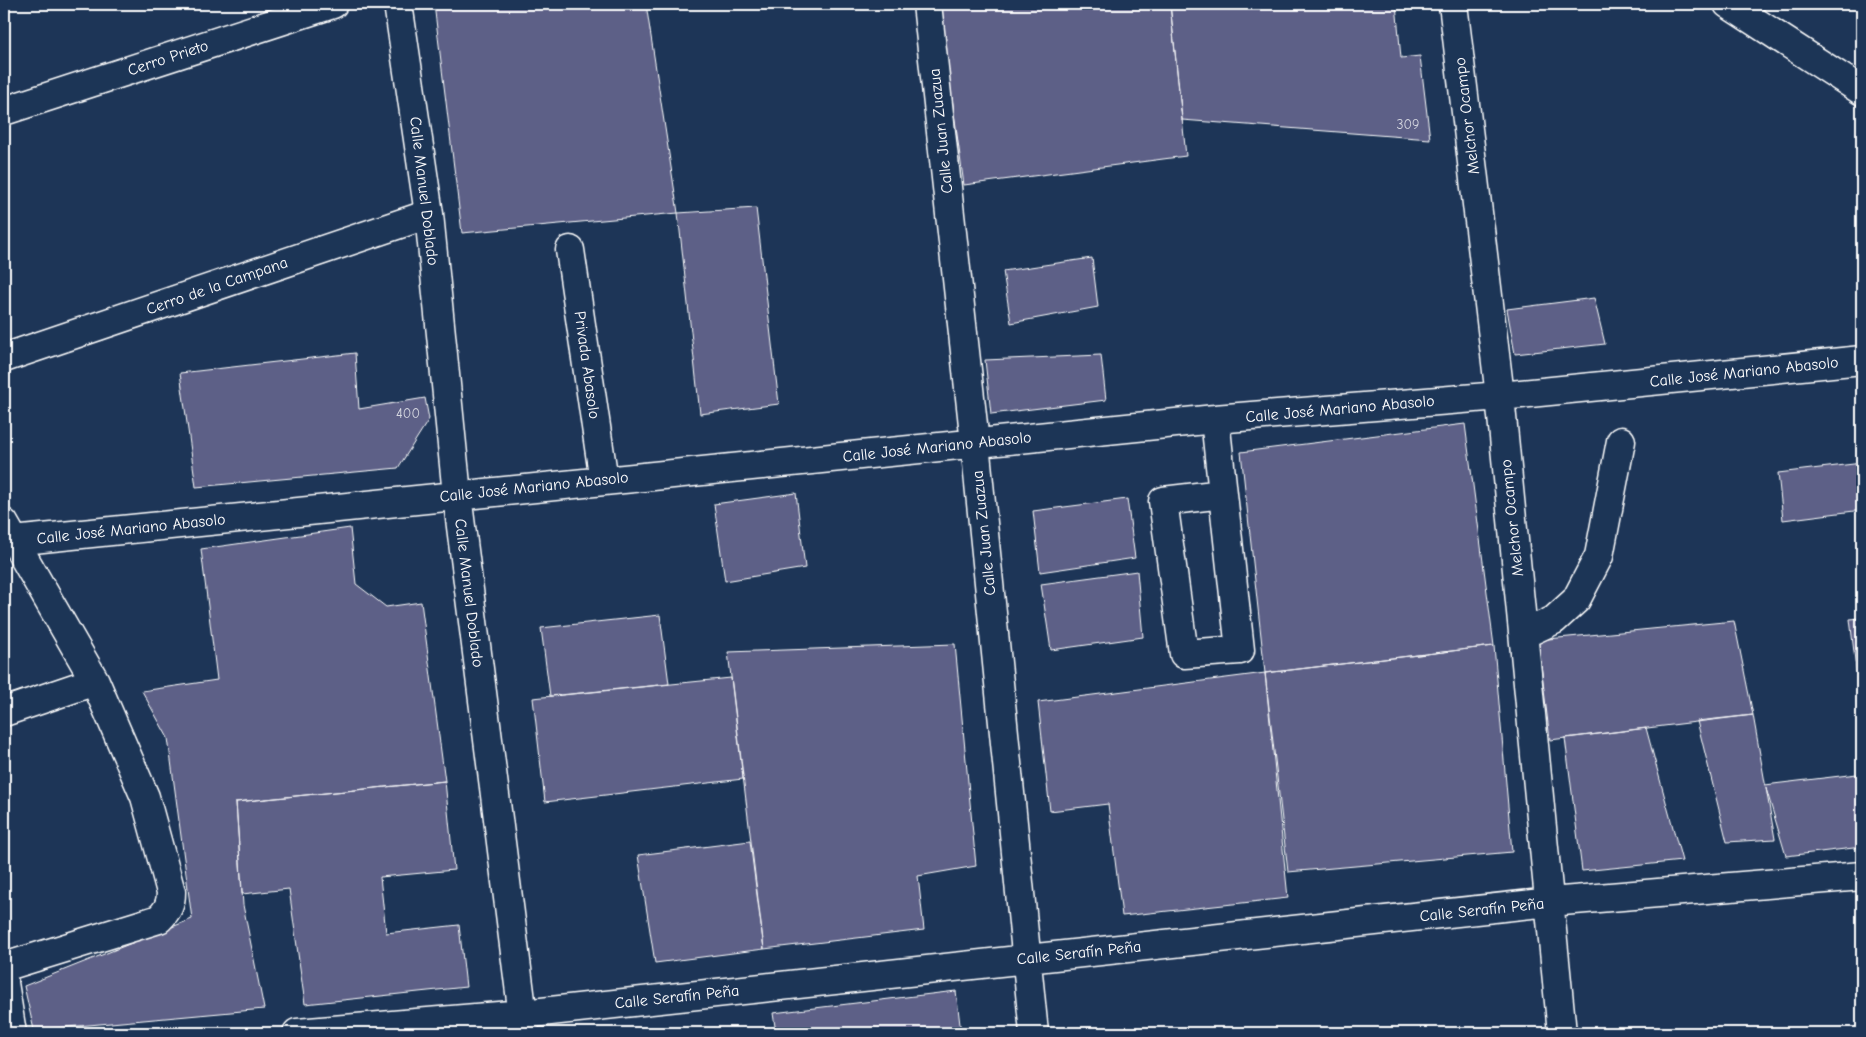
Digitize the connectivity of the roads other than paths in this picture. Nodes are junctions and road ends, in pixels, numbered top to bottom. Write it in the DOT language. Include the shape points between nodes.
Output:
graph roads {
  1 [pos="333,4"];
  2 [pos="398,4"];
  3 [pos="927,4"];
  4 [pos="1453,4"];
  5 [pos="1728,4"];
  6 [pos="1862,91"];
  7 [pos="4,112"];
  8 [pos="429,214"];
  9 [pos="570,250"];
  10 [pos="4,358"];
  11 [pos="1862,360"];
  12 [pos="1500,396"];
  13 [pos="1215,419"];
  14 [pos="1621,441"];
  15 [pos="975,443"];
  16 [pos="604,481"];
  17 [pos="1223,494"];
  18 [pos="457,495"];
  19 [pos="8,532"];
  20 [pos="1524,634"];
  21 [pos="95,681"];
  22 [pos="4,712"];
  23 [pos="1862,876"];
  24 [pos="1550,902"];
  25 [pos="1025,959"];
  26 [pos="4,967"];
  27 [pos="4,983"];
  28 [pos="524,1024"];
  29 [pos="12,1033"];
  30 [pos="297,1033"];
  31 [pos="1034,1033"];
  32 [pos="1562,1033"];
  1 -- 7 [label="street, Cerro Prieto"];
  2 -- 8 [label="street, Calle Manuel Doblado"];
  3 -- 15 [label="street, Calle Juan Zuazua"];
  4 -- 12 [label="street, Melchor Ocampo"];
  5 -- 6 [label="street"];
  8 -- 10 [label="street, Cerro de la Campana"];
  8 -- 18 [label="street, Calle Manuel Doblado"];
  9 -- 16 [label="street, Privada Abasolo"];
  11 -- 12 [label="street, Calle José Mariano Abasolo"];
  12 -- 13 [label="street, Calle José Mariano Abasolo"];
  12 -- 20 [label="street, Melchor Ocampo"];
  13 -- 15 [label="street, Calle José Mariano Abasolo"];
  13 -- 17 [label="street"];
  14 -- 20 [label="street" via="1599,556 1576,600 1554,620"];
  15 -- 16 [label="street, Calle José Mariano Abasolo"];
  15 -- 25 [label="street, Calle Juan Zuazua"];
  16 -- 18 [label="street, Calle José Mariano Abasolo"];
  17 -- 17 [label="street" via="1240,650 1184,654 1163,501"];
  18 -- 19 [label="street, Calle José Mariano Abasolo"];
  18 -- 28 [label="street, Calle Manuel Doblado"];
  19 -- 21 [label="street"];
  20 -- 24 [label="street, Melchor Ocampo"];
  21 -- 22 [label="street"];
  21 -- 26 [label="street" via="145,797 171,892 171,903 159,919"];
  23 -- 24 [label="street, Calle Serafín Peña"];
  24 -- 25 [label="street, Calle Serafín Peña"];
  24 -- 32 [label="street, Melchor Ocampo"];
  25 -- 28 [label="street, Calle Serafín Peña"];
  25 -- 31 [label="street, Calle Juan Zuazua"];
  27 -- 29 [label="street"];
  28 -- 30 [label="street, Calle Serafín Peña"];
}
